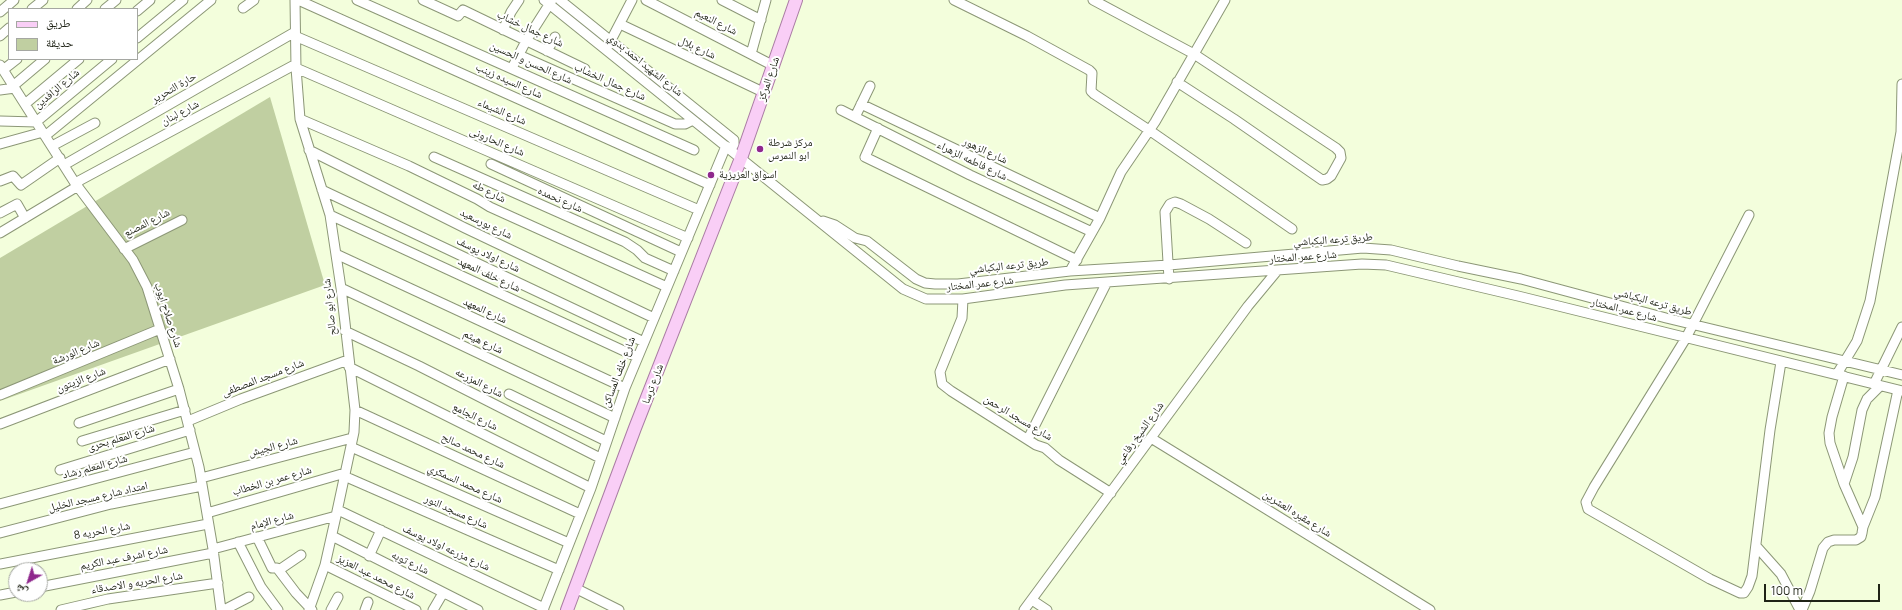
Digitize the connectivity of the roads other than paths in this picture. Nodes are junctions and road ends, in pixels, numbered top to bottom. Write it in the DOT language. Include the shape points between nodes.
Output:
graph roads {
  1 [pos="14,0"];
  2 [pos="43,0"];
  3 [pos="87,0"];
  4 [pos="116,0"];
  5 [pos="150,0"];
  6 [pos="183,0"];
  7 [pos="211,0"];
  8 [pos="254,0"];
  9 [pos="297,0"];
  10 [pos="358,0"];
  11 [pos="423,0"];
  12 [pos="516,0"];
  13 [pos="521,0"];
  14 [pos="560,0"];
  15 [pos="632,0"];
  16 [pos="646,0"];
  17 [pos="722,0"];
  18 [pos="766,0"];
  19 [pos="796,0"];
  20 [pos="954,0"];
  21 [pos="1093,0"];
  22 [pos="1225,0"];
  23 [pos="549,1"];
  24 [pos="33,8"];
  25 [pos="78,8"];
  26 [pos="106,8"];
  27 [pos="242,8"];
  28 [pos="138,10"];
  29 [pos="0,12"];
  30 [pos="761,20"];
  31 [pos="620,24"];
  32 [pos="8,29"];
  33 [pos="503,30"];
  34 [pos="295,34"];
  35 [pos="0,36"];
  36 [pos="138,37"];
  37 [pos="555,37"];
  38 [pos="526,41"];
  39 [pos="609,45"];
  40 [pos="547,51"];
  41 [pos="751,54"];
  42 [pos="1194,54"];
  43 [pos="519,55"];
  44 [pos="138,59"];
  45 [pos="15,60"];
  46 [pos="44,60"];
  47 [pos="78,60"];
  48 [pos="111,60"];
  49 [pos="136,60"];
  50 [pos="296,66"];
  51 [pos="774,66"];
  52 [pos="2,68"];
  53 [pos="512,68"];
  54 [pos="585,69"];
  55 [pos="1177,82"];
  56 [pos="1902,84"];
  57 [pos="870,86"];
  58 [pos="14,87"];
  59 [pos="0,90"];
  60 [pos="764,93"];
  61 [pos="25,104"];
  62 [pos="861,104"];
  63 [pos="841,110"];
  64 [pos="855,117"];
  65 [pos="300,119"];
  66 [pos="693,120"];
  67 [pos="0,121"];
  68 [pos="36,122"];
  69 [pos="95,122"];
  70 [pos="878,128"];
  71 [pos="1149,130"];
  72 [pos="44,134"];
  73 [pos="0,144"];
  74 [pos="52,146"];
  75 [pos="729,148"];
  76 [pos="309,150"];
  77 [pos="694,150"];
  78 [pos="434,157"];
  79 [pos="742,158"];
  80 [pos="62,162"];
  81 [pos="491,164"];
  82 [pos="0,181"];
  83 [pos="76,184"];
  84 [pos="710,185"];
  85 [pos="322,190"];
  86 [pos="699,210"];
  87 [pos="0,213"];
  88 [pos="1749,215"];
  89 [pos="330,216"];
  90 [pos="25,218"];
  91 [pos="1100,218"];
  92 [pos="182,220"];
  93 [pos="818,220"];
  94 [pos="1292,229"];
  95 [pos="1092,232"];
  96 [pos="0,233"];
  97 [pos="688,238"];
  98 [pos="1246,243"];
  99 [pos="124,249"];
  100 [pos="681,252"];
  101 [pos="336,254"];
  102 [pos="1325,259"];
  103 [pos="1076,260"];
  104 [pos="674,271"];
  105 [pos="1277,271"];
  106 [pos="1169,273"];
  107 [pos="1134,274"];
  108 [pos="1066,277"];
  109 [pos="1107,282"];
  110 [pos="667,287"];
  111 [pos="341,288"];
  112 [pos="1519,288"];
  113 [pos="963,299"];
  114 [pos="654,318"];
  115 [pos="1902,327"];
  116 [pos="160,329"];
  117 [pos="345,331"];
  118 [pos="1690,331"];
  119 [pos="644,342"];
  120 [pos="1748,346"];
  121 [pos="637,357"];
  122 [pos="170,359"];
  123 [pos="1781,362"];
  124 [pos="348,364"];
  125 [pos="1841,370"];
  126 [pos="1881,370"];
  127 [pos="1902,375"];
  128 [pos="1877,385"];
  129 [pos="625,388"];
  130 [pos="179,389"];
  131 [pos="1900,391"];
  132 [pos="510,394"];
  133 [pos="0,396"];
  134 [pos="185,410"];
  135 [pos="355,410"];
  136 [pos="615,418"];
  137 [pos="0,424"];
  138 [pos="78,424"];
  139 [pos="189,425"];
  140 [pos="1151,438"];
  141 [pos="1028,439"];
  142 [pos="82,441"];
  143 [pos="606,441"];
  144 [pos="352,443"];
  145 [pos="195,452"];
  146 [pos="600,458"];
  147 [pos="60,470"];
  148 [pos="344,475"];
  149 [pos="201,482"];
  150 [pos="1844,484"];
  151 [pos="591,488"];
  152 [pos="1111,493"];
  153 [pos="0,504"];
  154 [pos="207,513"];
  155 [pos="337,513"];
  156 [pos="580,514"];
  157 [pos="208,524"];
  158 [pos="1863,527"];
  159 [pos="382,530"];
  160 [pos="0,533"];
  161 [pos="332,536"];
  162 [pos="257,538"];
  163 [pos="238,542"];
  164 [pos="569,543"];
  165 [pos="1756,546"];
  166 [pos="213,551"];
  167 [pos="301,555"];
  168 [pos="369,556"];
  169 [pos="0,564"];
  170 [pos="325,565"];
  171 [pos="279,570"];
  172 [pos="559,570"];
  173 [pos="218,583"];
  174 [pos="48,585"];
  175 [pos="576,588"];
  176 [pos="443,593"];
  177 [pos="249,597"];
  178 [pos="338,597"];
  179 [pos="1032,600"];
  180 [pos="543,609"];
  181 [pos="613,609"];
  182 [pos="61,610"];
  183 [pos="222,610"];
  184 [pos="278,610"];
  185 [pos="310,610"];
  186 [pos="332,610"];
  187 [pos="416,610"];
  188 [pos="433,610"];
  189 [pos="478,610"];
  190 [pos="566,610"];
  191 [pos="1024,610"];
  192 [pos="1047,610"];
  193 [pos="1430,610"];
  194 [pos="1801,610"];
  1 -- 29 [label="street"];
  2 -- 24 [label="street"];
  3 -- 25 [label="street"];
  4 -- 26 [label="street"];
  5 -- 28 [label="street"];
  6 -- 36 [label="street"];
  7 -- 44 [label="street"];
  8 -- 27 [label="street"];
  9 -- 34 [label="street, شارع ابو صالح"];
  9 -- 84 [label="street, شارع السيده زينب"];
  10 -- 53 [label="street, شارع الحسن و الحسين"];
  11 -- 33 [label="street, شارع جمال خشاب" via="457,16 462,10"];
  12 -- 13 [label="street"];
  13 -- 33 [label="street" via="511,12"];
  14 -- 39 [label="street, شارع الشهيد احمد بدوي"];
  15 -- 31 [label="street"];
  16 -- 41 [label="street, شارع النعيم"];
  17 -- 30 [label="street"];
  18 -- 30 [label="street"];
  19 -- 51 [label="main road, شارع المركز"];
  20 -- 71 [label="street" via="1089,70 1092,73 1090,91"];
  21 -- 42 [label="street"];
  22 -- 42 [label="street"];
  23 -- 38 [label="street"];
  23 -- 39 [label="street, شارع الشهيد احمد بدوي"];
  30 -- 41 [label="street"];
  31 -- 39 [label="street"];
  31 -- 60 [label="street, شارع بلال"];
  32 -- 35 [label="street"];
  33 -- 38 [label="street, شارع جمال خشاب"];
  34 -- 50 [label="street, شارع ابو صالح"];
  34 -- 80 [label="street, حارة التحرير"];
  34 -- 86 [label="street, شارع الشيماء"];
  37 -- 40 [label="street"];
  38 -- 40 [label="street, شارع جمال خشاب"];
  38 -- 43 [label="street"];
  39 -- 66 [label="street, شارع الشهيد احمد بدوي"];
  39 -- 75 [label="street, شارع الشهيد احمد بدوي" via="734,140 734,144"];
  40 -- 54 [label="street, شارع جمال خشاب"];
  41 -- 51 [label="street, شارع النعيم"];
  42 -- 55 [label="street"];
  42 -- 55 [label="street" via="1336,148 1341,158 1327,180 1322,180"];
  43 -- 53 [label="street"];
  43 -- 66 [label="street, شارع جمال الخشاب" via="675,124 685,124"];
  45 -- 52 [label="street"];
  46 -- 58 [label="street"];
  47 -- 61 [label="street"];
  48 -- 68 [label="street, شارع الرافدين"];
  49 -- 72 [label="street"];
  50 -- 65 [label="street, شارع ابو صالح"];
  50 -- 83 [label="street, شارع لبنان"];
  50 -- 97 [label="street, شارع الحارونى"];
  51 -- 60 [label="main road, شارع المركز"];
  52 -- 58 [label="street, شارع صلاح ايوب"];
  53 -- 77 [label="street, شارع الحسن و الحسين"];
  55 -- 71 [label="street"];
  56 -- 125 [label="street" via="1901,132 1870,301 1857,340"];
  57 -- 62 [label="street"];
  58 -- 59 [label="street"];
  58 -- 61 [label="street, شارع صلاح ايوب"];
  60 -- 79 [label="main road, شارع المركز"];
  61 -- 68 [label="street, شارع صلاح ايوب"];
  62 -- 64 [label="street"];
  62 -- 91 [label="street, شارع الزهور"];
  63 -- 64 [label="street, شارع فاطمه الزهراء"];
  64 -- 70 [label="street, شارع فاطمه الزهراء"];
  65 -- 76 [label="street, شارع ابو صالح"];
  65 -- 110 [label="street, شارع طه" via="409,166 490,207"];
  66 -- 75 [label="street, شارع الشهيد احمد بدوي"];
  67 -- 68 [label="street"];
  68 -- 72 [label="street, شارع صلاح ايوب"];
  69 -- 74 [label="street"];
  70 -- 95 [label="street, شارع فاطمه الزهراء" via="970,175"];
  70 -- 103 [label="street" via="865,156"];
  71 -- 91 [label="street" via="1121,172"];
  71 -- 94 [label="street"];
  72 -- 73 [label="street"];
  72 -- 74 [label="street, شارع صلاح ايوب"];
  74 -- 80 [label="street, شارع صلاح ايوب"];
  75 -- 79 [label="street, شارع الشهيد احمد بدوي"];
  75 -- 84 [label="street, شارع خلف المساكن"];
  76 -- 85 [label="street, شارع ابو صالح"];
  76 -- 114 [label="street, شارع بورسعيد"];
  78 -- 104 [label="street, شارع نحمده" via="625,242 645,258"];
  79 -- 93 [label="street, شارع عمر المختار"];
  79 -- 175 [label="main road, شارع ترسا" via="632,435"];
  80 -- 82 [label="street, حارة التحرير" via="22,185 13,176"];
  80 -- 83 [label="street, شارع صلاح ايوب"];
  81 -- 100 [label="street"];
  83 -- 90 [label="street, شارع لبنان"];
  83 -- 99 [label="street, شارع صلاح ايوب"];
  84 -- 86 [label="street, شارع خلف المساكن"];
  85 -- 89 [label="street, شارع ابو صالح"];
  85 -- 119 [label="street, شارع اولاد يوسف"];
  86 -- 97 [label="street, شارع خلف المساكن"];
  87 -- 90 [label="street" via="17,204"];
  88 -- 118 [label="street"];
  89 -- 101 [label="street, شارع ابو صالح"];
  89 -- 121 [label="street, شارع خلف المعهد"];
  90 -- 96 [label="street, شارع لبنان"];
  91 -- 95 [label="street"];
  92 -- 99 [label="street, شارع المصنع"];
  93 -- 108 [label="street, طريق ترعه البكباشي" via="835,225 855,238 867,241 925,283 958,284"];
  93 -- 113 [label="street, شارع عمر المختار" via="911,294 934,300"];
  95 -- 103 [label="street"];
  97 -- 100 [label="street, شارع خلف المساكن"];
  98 -- 106 [label="street" via="1181,204 1170,204 1165,212"];
  99 -- 116 [label="street, شارع صلاح ايوب" via="141,273"];
  100 -- 104 [label="street, شارع خلف المساكن"];
  101 -- 111 [label="street, شارع ابو صالح"];
  101 -- 129 [label="street, شارع المعهد"];
  102 -- 105 [label="street, شارع عمر المختار"];
  102 -- 106 [label="street, طريق ترعه البكباشي"];
  102 -- 112 [label="street, شارع عمر المختار" via="1386,265"];
  102 -- 112 [label="street, طريق ترعه البكباشي" via="1380,249"];
  103 -- 108 [label="street"];
  104 -- 110 [label="street, شارع خلف المساكن"];
  105 -- 106 [label="street, شارع عمر المختار"];
  105 -- 140 [label="street, شارع الشيخ رفاعي" via="1248,306"];
  106 -- 107 [label="street, شارع عمر المختار"];
  106 -- 107 [label="street, طريق ترعه البكباشي"];
  107 -- 108 [label="street, طريق ترعه البكباشي"];
  107 -- 109 [label="street, شارع عمر المختار"];
  108 -- 109 [label="street, شارع عمر المختار"];
  108 -- 113 [label="street, شارع عمر المختار"];
  109 -- 141 [label="street"];
  110 -- 114 [label="street, شارع خلف المساكن"];
  111 -- 117 [label="street, شارع ابو صالح"];
  111 -- 136 [label="street, شارع هيثم"];
  112 -- 118 [label="street, شارع عمر المختار"];
  112 -- 118 [label="street, طريق ترعه البكباشي"];
  113 -- 141 [label="street, شارع مسجد الرحمن" via="962,318 940,372 940,379 946,388"];
  114 -- 119 [label="street, شارع خلف المساكن"];
  115 -- 126 [label="street"];
  116 -- 122 [label="street, شارع صلاح ايوب"];
  116 -- 133 [label="street, شارع الورشة"];
  117 -- 124 [label="street, شارع ابو صالح"];
  117 -- 146 [label="street, شارع المزرعه"];
  118 -- 120 [label="street, شارع عمر المختار"];
  118 -- 120 [label="street, طريق ترعه البكباشي"];
  118 -- 165 [label="street" via="1594,487 1586,506 1710,579 1740,593 1744,593 1748,587"];
  119 -- 121 [label="street, شارع خلف المساكن"];
  120 -- 123 [label="street, شارع عمر المختار"];
  120 -- 125 [label="street, طريق ترعه البكباشي"];
  121 -- 129 [label="street, شارع خلف المساكن"];
  122 -- 130 [label="street, شارع صلاح ايوب"];
  122 -- 137 [label="street, شارع الزيتون"];
  123 -- 125 [label="street, شارع عمر المختار"];
  123 -- 165 [label="street"];
  124 -- 135 [label="street, شارع ابو صالح"];
  124 -- 139 [label="street, شارع مسجد المصطفى" via="281,384"];
  124 -- 151 [label="street, شارع الجامع"];
  125 -- 126 [label="street, طريق ترعه البكباشي"];
  125 -- 128 [label="street, شارع عمر المختار"];
  125 -- 150 [label="street" via="1829,434"];
  126 -- 127 [label="street, طريق ترعه البكباشي"];
  126 -- 128 [label="street"];
  128 -- 131 [label="street, شارع عمر المختار"];
  128 -- 150 [label="street" via="1862,410 1855,450"];
  129 -- 136 [label="street, شارع خلف المساكن"];
  130 -- 134 [label="street, شارع صلاح ايوب"];
  130 -- 138 [label="street"];
  131 -- 158 [label="street" via="1876,490"];
  132 -- 143 [label="street"];
  134 -- 139 [label="street, شارع صلاح ايوب"];
  134 -- 142 [label="street"];
  135 -- 144 [label="street, شارع ابو صالح"];
  135 -- 156 [label="street, شارع محمد صالح"];
  136 -- 143 [label="street, شارع خلف المساكن"];
  139 -- 145 [label="street, شارع صلاح ايوب"];
  139 -- 147 [label="street, شارع المعلم بحرى"];
  140 -- 152 [label="street, شارع الشيخ رفاعي"];
  140 -- 193 [label="street, شارع مقبره العشرين"];
  141 -- 152 [label="street, شارع مسجد الرحمن"];
  143 -- 146 [label="street, شارع خلف المساكن"];
  144 -- 148 [label="street, شارع ابو صالح"];
  144 -- 149 [label="street, شارع الجيش"];
  144 -- 164 [label="street, شارع محمد السمكري"];
  145 -- 149 [label="street, شارع صلاح ايوب"];
  145 -- 153 [label="street, شارع المعلم رشاد"];
  146 -- 151 [label="street, شارع خلف المساكن"];
  148 -- 154 [label="street, شارع عمر بن الخطاب"];
  148 -- 155 [label="street, شارع ابو صالح"];
  148 -- 172 [label="street, شارع مسجد النور"];
  149 -- 154 [label="street, شارع صلاح ايوب"];
  149 -- 160 [label="street, امتداد شارع مسجد الخليل"];
  150 -- 158 [label="street"];
  151 -- 156 [label="street, شارع خلف المساكن"];
  152 -- 179 [label="street, شارع الشيخ رفاعي"];
  154 -- 157 [label="street, شارع صلاح ايوب"];
  155 -- 159 [label="street, شارع مزرعه اولاد يوسف"];
  155 -- 161 [label="street, شارع ابو صالح"];
  155 -- 162 [label="street, شارع الإمام"];
  156 -- 164 [label="street, شارع خلف المساكن"];
  157 -- 166 [label="street, شارع صلاح ايوب"];
  157 -- 169 [label="street, شارع الحريه 8"];
  158 -- 194 [label="street" via="1860,537 1856,540 1828,542 1823,548 1810,591"];
  159 -- 168 [label="street"];
  159 -- 180 [label="street, شارع مزرعه اولاد يوسف"];
  161 -- 168 [label="street, شارع توبه"];
  161 -- 170 [label="street, شارع ابو صالح"];
  162 -- 163 [label="street, شارع الإمام"];
  162 -- 171 [label="street" via="272,568 277,567"];
  163 -- 166 [label="street, شارع الإمام"];
  163 -- 184 [label="street" via="261,587"];
  164 -- 172 [label="street, شارع خلف المساكن"];
  165 -- 194 [label="street" via="1781,574"];
  166 -- 173 [label="street, شارع صلاح ايوب"];
  166 -- 174 [label="street, شارع اشرف عبد الكريم"];
  167 -- 171 [label="street"];
  168 -- 176 [label="street, شارع توبه"];
  170 -- 185 [label="street, شارع ابو صالح"];
  170 -- 187 [label="street, شارع محمد عبد العزيز"];
  171 -- 185 [label="street"];
  172 -- 180 [label="street, شارع خلف المساكن"];
  173 -- 182 [label="street, شارع الحريه و الاصدقاء" via="108,599"];
  173 -- 183 [label="street, شارع صلاح ايوب"];
  175 -- 181 [label="street"];
  175 -- 190 [label="main road, شارع ترسا"];
  176 -- 188 [label="street"];
  176 -- 189 [label="street, شارع توبه"];
  177 -- 183 [label="street"];
  178 -- 186 [label="street"];
  179 -- 191 [label="street, شارع الشيخ رفاعي"];
  179 -- 192 [label="street"];
}
